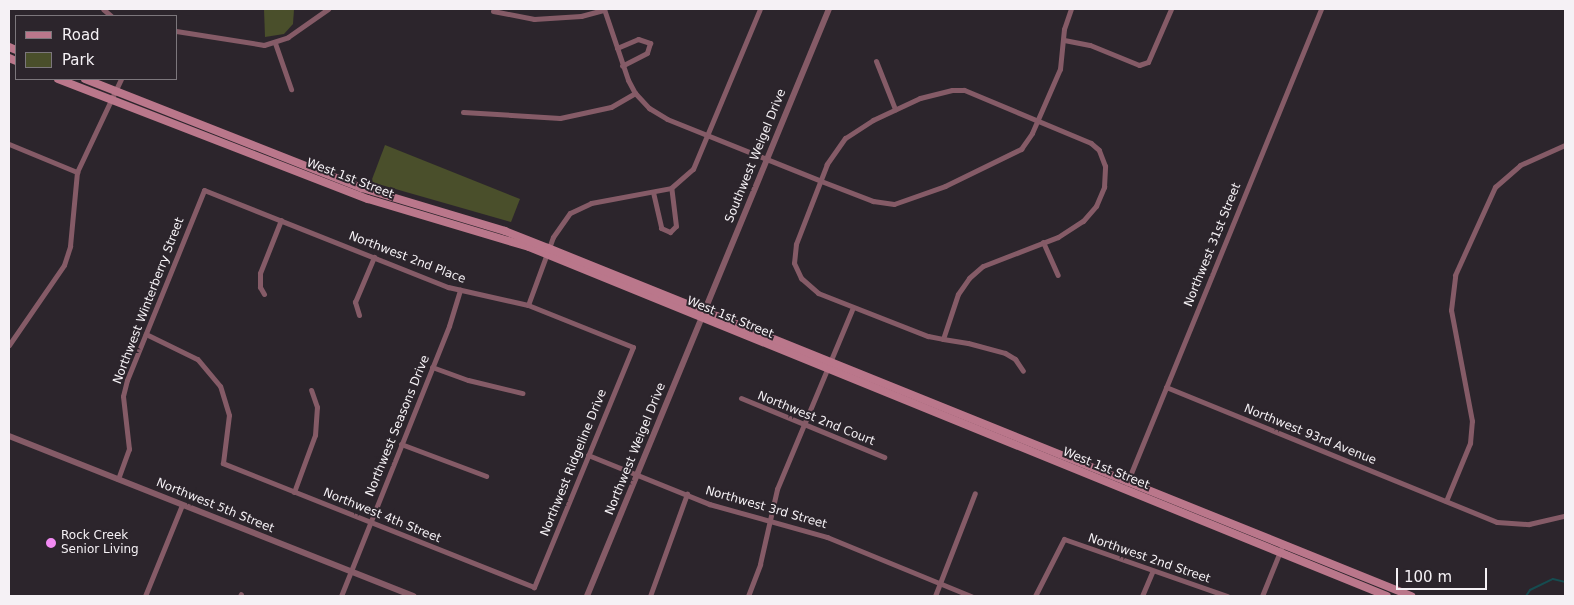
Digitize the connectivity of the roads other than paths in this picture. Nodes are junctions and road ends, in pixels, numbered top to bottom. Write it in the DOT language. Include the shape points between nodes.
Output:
graph roads {
  1 [pos="328,9"];
  2 [pos="760,9"];
  3 [pos="829,9"];
  4 [pos="1070,9"];
  5 [pos="1171,9"];
  6 [pos="1321,9"];
  7 [pos="604,10"];
  8 [pos="493,11"];
  9 [pos="178,32"];
  10 [pos="1064,40"];
  11 [pos="275,43"];
  12 [pos="617,48"];
  13 [pos="876,61"];
  14 [pos="622,66"];
  15 [pos="61,80"];
  16 [pos="87,80"];
  17 [pos="121,80"];
  18 [pos="291,89"];
  19 [pos="635,93"];
  20 [pos="113,96"];
  21 [pos="896,109"];
  22 [pos="463,112"];
  23 [pos="1038,120"];
  24 [pos="710,136"];
  25 [pos="9,144"];
  26 [pos="1565,144"];
  27 [pos="766,159"];
  28 [pos="78,172"];
  29 [pos="821,181"];
  30 [pos="671,188"];
  31 [pos="204,190"];
  32 [pos="654,192"];
  33 [pos="281,220"];
  34 [pos="1043,242"];
  35 [pos="547,252"];
  36 [pos="374,257"];
  37 [pos="1058,275"];
  38 [pos="460,290"];
  39 [pos="264,294"];
  40 [pos="528,305"];
  41 [pos="853,307"];
  42 [pos="359,315"];
  43 [pos="703,315"];
  44 [pos="146,334"];
  45 [pos="943,339"];
  46 [pos="9,345"];
  47 [pos="633,347"];
  48 [pos="829,365"];
  49 [pos="432,367"];
  50 [pos="1023,371"];
  51 [pos="1166,388"];
  52 [pos="311,390"];
  53 [pos="522,394"];
  54 [pos="741,398"];
  55 [pos="805,425"];
  56 [pos="9,436"];
  57 [pos="401,444"];
  58 [pos="588,455"];
  59 [pos="884,457"];
  60 [pos="638,474"];
  61 [pos="486,476"];
  62 [pos="118,479"];
  63 [pos="1126,484"];
  64 [pos="294,492"];
  65 [pos="976,493"];
  66 [pos="688,494"];
  67 [pos="1446,502"];
  68 [pos="182,505"];
  69 [pos="1565,516"];
  70 [pos="769,520"];
  71 [pos="370,522"];
  72 [pos="1282,548"];
  73 [pos="351,571"];
  74 [pos="1152,572"];
  75 [pos="940,583"];
  76 [pos="534,587"];
  77 [pos="145,596"];
  78 [pos="341,596"];
  79 [pos="414,596"];
  80 [pos="587,596"];
  81 [pos="650,596"];
  82 [pos="748,596"];
  83 [pos="935,596"];
  84 [pos="971,596"];
  85 [pos="1035,596"];
  86 [pos="1142,596"];
  87 [pos="1227,596"];
  88 [pos="1262,596"];
  89 [pos="1387,596"];
  90 [pos="1411,596"];
  1 -- 11 [label="street"];
  2 -- 24 [label="street"];
  3 -- 27 [label="street, Southwest Weigel Drive"];
  4 -- 10 [label="street"];
  5 -- 10 [label="street" via="1148,62 1139,65 1090,45"];
  6 -- 51 [label="street, Northwest 31st Street"];
  7 -- 8 [label="street" via="581,16 534,19"];
  7 -- 12 [label="street"];
  9 -- 11 [label="street" via="251,46"];
  10 -- 23 [label="street" via="1060,69"];
  11 -- 18 [label="street"];
  12 -- 14 [label="street"];
  12 -- 14 [label="street" via="638,39 650,44 647,53"];
  13 -- 21 [label="street"];
  14 -- 19 [label="street"];
  15 -- 20 [label="main road, West 1st Street"];
  16 -- 20 [label="main road, West 1st Street"];
  17 -- 20 [label="street"];
  19 -- 22 [label="street" via="611,107 560,118"];
  19 -- 24 [label="street" via="667,119"];
  20 -- 28 [label="street"];
  20 -- 35 [label="main road, West 1st Street" via="368,199"];
  21 -- 23 [label="street" via="941,92 964,90"];
  21 -- 29 [label="street" via="845,138 832,154"];
  23 -- 29 [label="street" via="1028,142 1016,154 907,200 882,203"];
  23 -- 34 [label="street" via="1091,143 1099,150 1106,166 1104,187 1096,206 1082,221"];
  24 -- 27 [label="street"];
  24 -- 30 [label="street" via="694,170"];
  25 -- 28 [label="street"];
  26 -- 67 [label="street" via="1520,165 1494,187 1455,275 1451,310 1472,421 1470,443"];
  27 -- 29 [label="street"];
  27 -- 43 [label="street, Southwest Weigel Drive"];
  28 -- 46 [label="street" via="68,254 54,282"];
  29 -- 41 [label="street" via="796,244 797,270 818,293"];
  30 -- 32 [label="street"];
  30 -- 32 [label="street" via="676,226 670,232 661,228"];
  31 -- 33 [label="street, Northwest 2nd Place"];
  31 -- 44 [label="street, Northwest Winterberry Street"];
  32 -- 35 [label="street" via="582,206 560,223"];
  33 -- 36 [label="street, Northwest 2nd Place"];
  33 -- 39 [label="street" via="260,273 260,287"];
  34 -- 37 [label="street"];
  34 -- 45 [label="street" via="983,266 970,278 958,294"];
  35 -- 40 [label="street"];
  35 -- 43 [label="main road, West 1st Street"];
  36 -- 38 [label="street, Northwest 2nd Place"];
  36 -- 42 [label="street" via="355,302"];
  38 -- 40 [label="street, Northwest 2nd Place"];
  38 -- 49 [label="street, Northwest Seasons Drive"];
  40 -- 47 [label="street, Northwest 2nd Place"];
  41 -- 45 [label="street"];
  41 -- 48 [label="street"];
  43 -- 48 [label="main road, West 1st Street"];
  43 -- 60 [label="street, Northwest Weigel Drive"];
  44 -- 62 [label="street, Northwest Winterberry Street" via="123,396 129,445"];
  44 -- 64 [label="street, Northwest 4th Street" via="197,359 220,386 228,416 223,463"];
  45 -- 50 [label="street" via="1005,353 1015,359"];
  47 -- 58 [label="street, Northwest Ridgeline Drive"];
  48 -- 55 [label="street"];
  48 -- 63 [label="main road, West 1st Street"];
  49 -- 53 [label="street"];
  49 -- 57 [label="street, Northwest Seasons Drive"];
  51 -- 63 [label="street, Northwest 31st Street"];
  51 -- 67 [label="street, Northwest 93rd Avenue"];
  52 -- 64 [label="street" via="317,407 315,435"];
  54 -- 55 [label="street, Northwest 2nd Court"];
  55 -- 59 [label="street, Northwest 2nd Court"];
  55 -- 70 [label="street" via="777,489"];
  56 -- 62 [label="street, Northwest 5th Street"];
  57 -- 61 [label="street"];
  57 -- 71 [label="street, Northwest Seasons Drive"];
  58 -- 60 [label="street, Northwest 3rd Street"];
  58 -- 76 [label="street, Northwest Ridgeline Drive"];
  60 -- 66 [label="street, Northwest 3rd Street"];
  60 -- 80 [label="street, Northwest Weigel Drive"];
  62 -- 68 [label="street, Northwest 5th Street"];
  63 -- 72 [label="main road, West 1st Street"];
  64 -- 71 [label="street, Northwest 4th Street"];
  65 -- 75 [label="street"];
  66 -- 70 [label="street, Northwest 3rd Street" via="709,504"];
  66 -- 81 [label="street"];
  67 -- 69 [label="street, Northwest 93rd Avenue" via="1508,524 1529,524"];
  68 -- 73 [label="street, Northwest 5th Street"];
  68 -- 77 [label="street"];
  70 -- 75 [label="street, Northwest 3rd Street" via="827,537"];
  70 -- 82 [label="street" via="760,564"];
  71 -- 73 [label="street, Northwest Seasons Drive"];
  71 -- 76 [label="street, Northwest 4th Street"];
  72 -- 88 [label="street"];
  72 -- 89 [label="main road, West 1st Street"];
  72 -- 90 [label="main road, West 1st Street"];
  73 -- 78 [label="street, Northwest Seasons Drive"];
  73 -- 79 [label="street, Northwest 5th Street"];
  74 -- 85 [label="street, Northwest 2nd Street" via="1064,540"];
  74 -- 86 [label="street"];
  74 -- 87 [label="street, Northwest 2nd Street"];
  75 -- 83 [label="street"];
  75 -- 84 [label="street, Northwest 3rd Street"];
}
